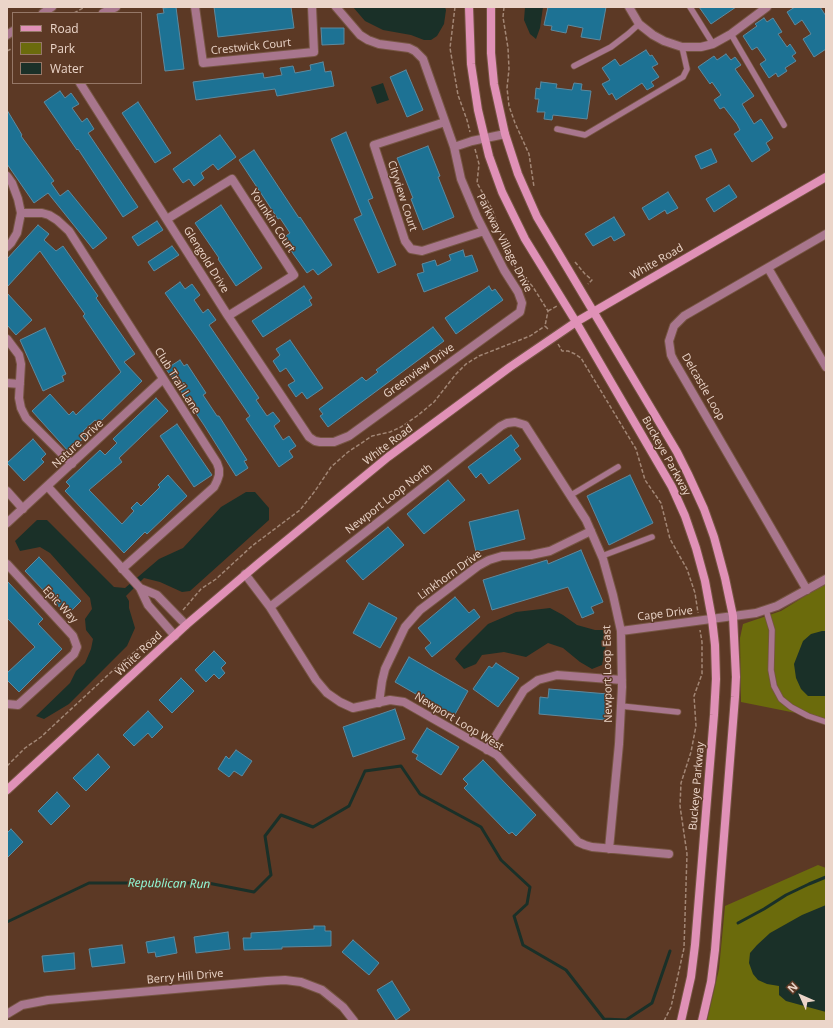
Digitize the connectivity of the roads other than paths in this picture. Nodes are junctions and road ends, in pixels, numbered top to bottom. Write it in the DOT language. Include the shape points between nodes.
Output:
graph roads {
  1 [pos="116,7"];
  2 [pos="195,7"];
  3 [pos="312,7"];
  4 [pos="336,7"];
  5 [pos="469,7"];
  6 [pos="491,7"];
  7 [pos="629,7"];
  8 [pos="690,7"];
  9 [pos="767,7"];
  10 [pos="105,12"];
  11 [pos="639,24"];
  12 [pos="731,34"];
  13 [pos="713,44"];
  14 [pos="682,47"];
  15 [pos="574,66"];
  16 [pos="81,84"];
  17 [pos="445,122"];
  18 [pos="784,125"];
  19 [pos="558,129"];
  20 [pos="505,134"];
  21 [pos="484,138"];
  22 [pos="454,147"];
  23 [pos="7,176"];
  24 [pos="826,176"];
  25 [pos="21,213"];
  26 [pos="167,219"];
  27 [pos="484,231"];
  28 [pos="826,234"];
  29 [pos="7,247"];
  30 [pos="768,268"];
  31 [pos="522,303"];
  32 [pos="594,312"];
  33 [pos="228,316"];
  34 [pos="576,322"];
  35 [pos="7,339"];
  36 [pos="826,367"];
  37 [pos="163,379"];
  38 [pos="7,383"];
  39 [pos="20,384"];
  40 [pos="526,424"];
  41 [pos="320,442"];
  42 [pos="72,464"];
  43 [pos="618,467"];
  44 [pos="48,487"];
  45 [pos="7,491"];
  46 [pos="571,495"];
  47 [pos="23,509"];
  48 [pos="7,523"];
  49 [pos="591,531"];
  50 [pos="652,537"];
  51 [pos="602,556"];
  52 [pos="7,564"];
  53 [pos="122,569"];
  54 [pos="245,574"];
  55 [pos="826,579"];
  56 [pos="140,588"];
  57 [pos="807,590"];
  58 [pos="270,606"];
  59 [pos="766,610"];
  60 [pos="733,616"];
  61 [pos="712,619"];
  62 [pos="186,625"];
  63 [pos="620,631"];
  64 [pos="175,636"];
  65 [pos="622,680"];
  66 [pos="380,703"];
  67 [pos="7,704"];
  68 [pos="621,706"];
  69 [pos="678,712"];
  70 [pos="826,722"];
  71 [pos="487,750"];
  72 [pos="7,790"];
  73 [pos="609,849"];
  74 [pos="669,854"];
  75 [pos="7,1014"];
  76 [pos="354,1021"];
  77 [pos="681,1021"];
  78 [pos="702,1021"];
  1 -- 10 [label="street"];
  2 -- 3 [label="street, Crestwick Court" via="203,63 314,52"];
  4 -- 17 [label="street, Parkway Village Drive" via="360,35 368,40 409,48 419,54 426,64"];
  5 -- 21 [label="street, Buckeye Parkway" via="471,64"];
  6 -- 20 [label="street, Buckeye Parkway" via="494,84"];
  7 -- 11 [label="street"];
  8 -- 13 [label="lane"];
  9 -- 12 [label="street"];
  11 -- 14 [label="street" via="653,35"];
  11 -- 15 [label="lane" via="611,47"];
  12 -- 13 [label="street"];
  12 -- 18 [label="lane"];
  13 -- 14 [label="street"];
  14 -- 19 [label="lane" via="687,69 683,77 585,135"];
  16 -- 26 [label="street, Glengold Drive"];
  17 -- 22 [label="street, Parkway Village Drive"];
  17 -- 27 [label="street, Cityview Court" via="374,145 405,241 411,249 422,251"];
  20 -- 21 [label="street"];
  20 -- 32 [label="street, Buckeye Parkway" via="518,174 537,217"];
  21 -- 22 [label="street"];
  21 -- 34 [label="street, Buckeye Parkway" via="511,212"];
  22 -- 27 [label="street, Parkway Village Drive" via="461,179"];
  23 -- 25 [label="street" via="18,199"];
  24 -- 32 [label="street, White Road"];
  25 -- 29 [label="street" via="17,233"];
  25 -- 37 [label="street, Club Trail Lane" via="42,213 57,220 69,231"];
  26 -- 33 [label="street, Glengold Drive"];
  26 -- 33 [label="street, Younkin Court" via="232,179 294,275"];
  27 -- 31 [label="street, Parkway Village Drive"];
  28 -- 30 [label="street, Delcastle Loop"];
  30 -- 36 [label="street"];
  30 -- 57 [label="street, Delcastle Loop" via="684,316 674,326 670,348 674,361"];
  31 -- 41 [label="street, Greenview Drive" via="520,312 349,436 334,442"];
  32 -- 34 [label="street, White Road"];
  32 -- 60 [label="street, Buckeye Parkway" via="677,452 697,491 714,537"];
  33 -- 41 [label="street, Glengold Drive" via="309,437"];
  34 -- 54 [label="street, White Road" via="510,367 388,458"];
  34 -- 61 [label="street, Buckeye Parkway" via="658,461 680,504 696,548"];
  35 -- 39 [label="street" via="19,355"];
  37 -- 42 [label="street, Nature Drive"];
  37 -- 53 [label="street, Club Trail Lane" via="217,463 218,481"];
  38 -- 39 [label="street"];
  39 -- 42 [label="street" via="19,398 26,418"];
  40 -- 46 [label="street, Newport Loop East"];
  40 -- 58 [label="street, Newport Loop North" via="515,422 501,426"];
  42 -- 44 [label="street, Nature Drive"];
  43 -- 46 [label="lane"];
  44 -- 47 [label="street, Nature Drive"];
  44 -- 53 [label="street"];
  45 -- 47 [label="street"];
  46 -- 49 [label="street, Newport Loop East"];
  47 -- 48 [label="street, Nature Drive"];
  49 -- 51 [label="street, Newport Loop East"];
  49 -- 66 [label="street, Linkhorn Drive" via="550,551 531,555 502,556 489,560 420,610 405,627 385,669"];
  50 -- 51 [label="lane"];
  51 -- 63 [label="street, Newport Loop East"];
  52 -- 67 [label="street, Epic Way" via="73,636 77,647 74,654 18,705"];
  53 -- 56 [label="street"];
  54 -- 58 [label="street, Newport Loop West"];
  54 -- 62 [label="street, White Road"];
  55 -- 57 [label="street, Cape Drive"];
  56 -- 62 [label="street" via="157,596"];
  56 -- 64 [label="street" via="148,605"];
  57 -- 59 [label="street, Cape Drive"];
  58 -- 66 [label="street, Newport Loop West" via="316,680 327,693 353,708"];
  59 -- 60 [label="street, Cape Drive"];
  59 -- 70 [label="lane" via="772,630 771,670 774,686 781,698 791,707"];
  60 -- 61 [label="street, Cape Drive"];
  60 -- 78 [label="street, Buckeye Parkway" via="735,697 715,950"];
  61 -- 63 [label="street, Cape Drive"];
  61 -- 77 [label="street, Buckeye Parkway" via="716,679 714,715 695,945"];
  62 -- 64 [label="street, White Road"];
  63 -- 65 [label="street, Newport Loop East"];
  64 -- 72 [label="street, White Road"];
  65 -- 68 [label="street, Newport Loop East"];
  65 -- 71 [label="street" via="557,676 538,680 524,690"];
  66 -- 71 [label="street, Newport Loop West" via="390,700 404,702"];
  68 -- 69 [label="lane"];
  68 -- 73 [label="street, Newport Loop East"];
  71 -- 73 [label="street, Newport Loop West" via="497,755 578,842 592,848"];
  73 -- 74 [label="street, Newport Loop West"];
  75 -- 76 [label="street, Berry Hill Drive" via="22,1005 48,1000 285,980 301,982 322,990 343,1007"];
}
